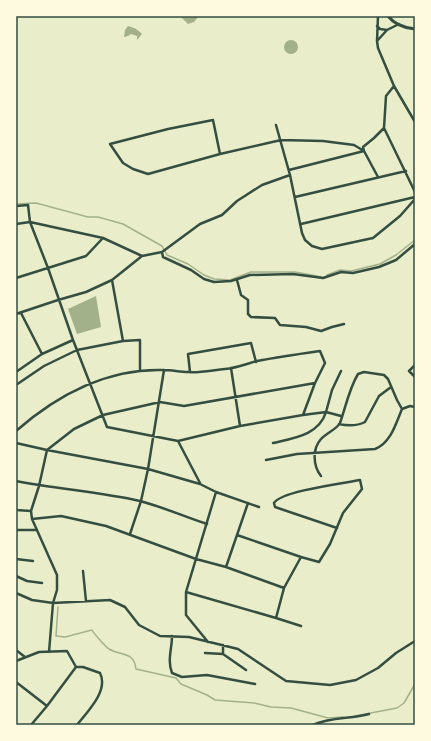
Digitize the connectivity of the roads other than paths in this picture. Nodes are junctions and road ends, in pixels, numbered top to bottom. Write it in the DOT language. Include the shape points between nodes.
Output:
graph roads {
  1 [pos="378,16"];
  2 [pos="388,16"];
  3 [pos="399,24"];
  4 [pos="377,25"];
  5 [pos="415,29"];
  6 [pos="387,30"];
  7 [pos="377,42"];
  8 [pos="394,86"];
  9 [pos="415,122"];
  10 [pos="276,125"];
  11 [pos="384,128"];
  12 [pos="281,140"];
  13 [pos="364,151"];
  14 [pos="220,154"];
  15 [pos="289,170"];
  16 [pos="406,171"];
  17 [pos="290,175"];
  18 [pos="378,177"];
  19 [pos="415,192"];
  20 [pos="295,197"];
  21 [pos="415,198"];
  22 [pos="16,206"];
  23 [pos="30,222"];
  24 [pos="16,224"];
  25 [pos="301,224"];
  26 [pos="103,238"];
  27 [pos="415,244"];
  28 [pos="162,252"];
  29 [pos="142,256"];
  30 [pos="48,268"];
  31 [pos="16,278"];
  32 [pos="112,280"];
  33 [pos="237,280"];
  34 [pos="58,300"];
  35 [pos="21,313"];
  36 [pos="16,314"];
  37 [pos="344,324"];
  38 [pos="73,340"];
  39 [pos="123,341"];
  40 [pos="77,350"];
  41 [pos="42,354"];
  42 [pos="256,362"];
  43 [pos="415,365"];
  44 [pos="231,368"];
  45 [pos="164,370"];
  46 [pos="341,371"];
  47 [pos="16,372"];
  48 [pos="140,372"];
  49 [pos="190,372"];
  50 [pos="415,376"];
  51 [pos="315,382"];
  52 [pos="91,384"];
  53 [pos="16,385"];
  54 [pos="391,387"];
  55 [pos="235,396"];
  56 [pos="160,402"];
  57 [pos="415,407"];
  58 [pos="402,409"];
  59 [pos="326,412"];
  60 [pos="103,415"];
  61 [pos="303,415"];
  62 [pos="341,416"];
  63 [pos="339,424"];
  64 [pos="240,426"];
  65 [pos="16,431"];
  66 [pos="154,436"];
  67 [pos="178,441"];
  68 [pos="16,443"];
  69 [pos="273,443"];
  70 [pos="48,450"];
  71 [pos="315,454"];
  72 [pos="266,460"];
  73 [pos="148,469"];
  74 [pos="321,476"];
  75 [pos="16,481"];
  76 [pos="200,484"];
  77 [pos="40,486"];
  78 [pos="216,492"];
  79 [pos="141,501"];
  80 [pos="248,503"];
  81 [pos="259,507"];
  82 [pos="16,510"];
  83 [pos="31,511"];
  84 [pos="32,519"];
  85 [pos="207,524"];
  86 [pos="337,528"];
  87 [pos="16,530"];
  88 [pos="37,530"];
  89 [pos="130,534"];
  90 [pos="237,535"];
  91 [pos="301,557"];
  92 [pos="16,559"];
  93 [pos="196,559"];
  94 [pos="33,561"];
  95 [pos="226,567"];
  96 [pos="83,571"];
  97 [pos="16,576"];
  98 [pos="42,583"];
  99 [pos="284,588"];
  100 [pos="186,592"];
  101 [pos="16,593"];
  102 [pos="86,601"];
  103 [pos="54,603"];
  104 [pos="276,618"];
  105 [pos="301,626"];
  106 [pos="172,636"];
  107 [pos="415,641"];
  108 [pos="208,642"];
  109 [pos="223,645"];
  110 [pos="16,650"];
  111 [pos="49,652"];
  112 [pos="205,653"];
  113 [pos="223,654"];
  114 [pos="25,657"];
  115 [pos="16,661"];
  116 [pos="76,667"];
  117 [pos="246,670"];
  118 [pos="16,682"];
  119 [pos="255,684"];
  120 [pos="48,706"];
  121 [pos="369,714"];
  122 [pos="31,725"];
  123 [pos="77,725"];
  124 [pos="313,725"];
  1 -- 4 [label="street"];
  2 -- 3 [label="street"];
  3 -- 5 [label="street"];
  3 -- 6 [label="street"];
  4 -- 6 [label="street" via="380,29"];
  4 -- 7 [label="street"];
  6 -- 7 [label="street"];
  7 -- 8 [label="street"];
  8 -- 9 [label="street"];
  8 -- 11 [label="street" via="386,96"];
  10 -- 12 [label="street"];
  11 -- 13 [label="street" via="363,147"];
  11 -- 16 [label="street"];
  12 -- 13 [label="street" via="354,145"];
  12 -- 14 [label="street"];
  12 -- 15 [label="street"];
  13 -- 15 [label="street"];
  13 -- 18 [label="street"];
  14 -- 14 [label="street" via="148,174 123,163 110,144 213,120"];
  15 -- 17 [label="street"];
  16 -- 18 [label="street"];
  16 -- 19 [label="street"];
  17 -- 20 [label="street"];
  17 -- 28 [label="street" via="262,184 222,215 200,224"];
  18 -- 20 [label="street"];
  20 -- 25 [label="street"];
  21 -- 25 [label="street"];
  21 -- 25 [label="street" via="400,216 367,240 322,249 312,246 305,240"];
  22 -- 23 [label="street" via="28,205"];
  23 -- 24 [label="street"];
  23 -- 26 [label="street"];
  23 -- 30 [label="street"];
  26 -- 29 [label="street"];
  26 -- 30 [label="street" via="86,256"];
  27 -- 33 [label="street" via="396,260 353,273 341,272 323,278 293,274 250,275"];
  28 -- 29 [label="street"];
  28 -- 33 [label="street" via="163,257 204,279 214,282"];
  29 -- 32 [label="street"];
  30 -- 31 [label="street"];
  30 -- 34 [label="street"];
  32 -- 34 [label="street" via="86,292"];
  32 -- 39 [label="street"];
  33 -- 37 [label="street" via="241,295 248,300 248,314 251,317 275,318 280,325 321,331"];
  34 -- 35 [label="street"];
  34 -- 38 [label="street"];
  35 -- 36 [label="street"];
  35 -- 41 [label="street"];
  38 -- 40 [label="street"];
  38 -- 41 [label="street"];
  39 -- 40 [label="street"];
  39 -- 48 [label="street" via="140,340"];
  40 -- 52 [label="street"];
  40 -- 53 [label="street" via="44,366"];
  41 -- 47 [label="street"];
  42 -- 44 [label="street"];
  42 -- 49 [label="street" via="252,343 188,354"];
  42 -- 51 [label="street" via="320,350 325,363"];
  43 -- 50 [label="street" via="409,371"];
  44 -- 49 [label="street"];
  44 -- 55 [label="street"];
  45 -- 48 [label="street"];
  45 -- 49 [label="street"];
  45 -- 56 [label="street"];
  46 -- 59 [label="street"];
  48 -- 52 [label="street" via="101,379"];
  51 -- 55 [label="street"];
  51 -- 61 [label="street"];
  52 -- 60 [label="street"];
  52 -- 65 [label="street" via="56,400"];
  54 -- 58 [label="street"];
  54 -- 62 [label="street" via="384,375 364,372 358,374"];
  54 -- 63 [label="street" via="379,396 365,422"];
  55 -- 56 [label="street" via="184,406"];
  55 -- 64 [label="street"];
  56 -- 60 [label="street"];
  56 -- 66 [label="street"];
  57 -- 58 [label="street"];
  58 -- 71 [label="street" via="388,441 382,446 376,449"];
  59 -- 61 [label="street"];
  59 -- 62 [label="street"];
  59 -- 69 [label="street" via="324,420 310,433"];
  60 -- 66 [label="street" via="107,427"];
  60 -- 70 [label="street" via="74,429"];
  61 -- 64 [label="street"];
  62 -- 63 [label="street"];
  63 -- 71 [label="street" via="317,444"];
  64 -- 67 [label="street"];
  66 -- 67 [label="street"];
  66 -- 73 [label="street"];
  67 -- 76 [label="street"];
  68 -- 70 [label="street"];
  70 -- 73 [label="street"];
  70 -- 77 [label="street"];
  71 -- 72 [label="street" via="297,454"];
  71 -- 74 [label="street" via="316,470"];
  73 -- 76 [label="street"];
  73 -- 79 [label="street"];
  75 -- 77 [label="street"];
  76 -- 78 [label="street"];
  77 -- 79 [label="street"];
  77 -- 83 [label="street"];
  78 -- 80 [label="street"];
  78 -- 85 [label="street"];
  79 -- 85 [label="street"];
  79 -- 89 [label="street"];
  80 -- 81 [label="street"];
  80 -- 90 [label="street"];
  82 -- 83 [label="street"];
  83 -- 84 [label="street"];
  84 -- 88 [label="street"];
  84 -- 89 [label="street" via="61,516"];
  85 -- 93 [label="street"];
  86 -- 86 [label="street" via="275,507 274,503 289,494 360,480 362,489 343,513"];
  86 -- 91 [label="street" via="318,562"];
  87 -- 88 [label="street"];
  88 -- 103 [label="street" via="57,575"];
  89 -- 93 [label="street"];
  90 -- 91 [label="street"];
  90 -- 95 [label="street"];
  91 -- 99 [label="street"];
  92 -- 94 [label="street"];
  93 -- 95 [label="street"];
  93 -- 100 [label="street"];
  95 -- 99 [label="street"];
  96 -- 102 [label="street"];
  97 -- 98 [label="street"];
  99 -- 104 [label="street"];
  100 -- 104 [label="street"];
  100 -- 108 [label="street" via="186,614"];
  101 -- 103 [label="street" via="32,600"];
  102 -- 103 [label="street"];
  102 -- 106 [label="street" via="110,600 124,607 139,625 160,636"];
  103 -- 111 [label="street"];
  104 -- 105 [label="street"];
  106 -- 108 [label="street"];
  106 -- 119 [label="street" via="169,666 172,673 182,677 207,675"];
  107 -- 109 [label="street" via="368,674 356,680 330,685 286,681 238,649"];
  108 -- 109 [label="street"];
  109 -- 113 [label="street"];
  110 -- 114 [label="street"];
  111 -- 114 [label="street" via="39,652"];
  111 -- 116 [label="street" via="67,651"];
  112 -- 113 [label="street"];
  113 -- 117 [label="street"];
  114 -- 115 [label="street"];
  116 -- 120 [label="street"];
  116 -- 123 [label="street" via="100,673 103,678 98,699"];
  118 -- 120 [label="street"];
  120 -- 122 [label="street"];
  121 -- 124 [label="street" via="326,720"];
}
